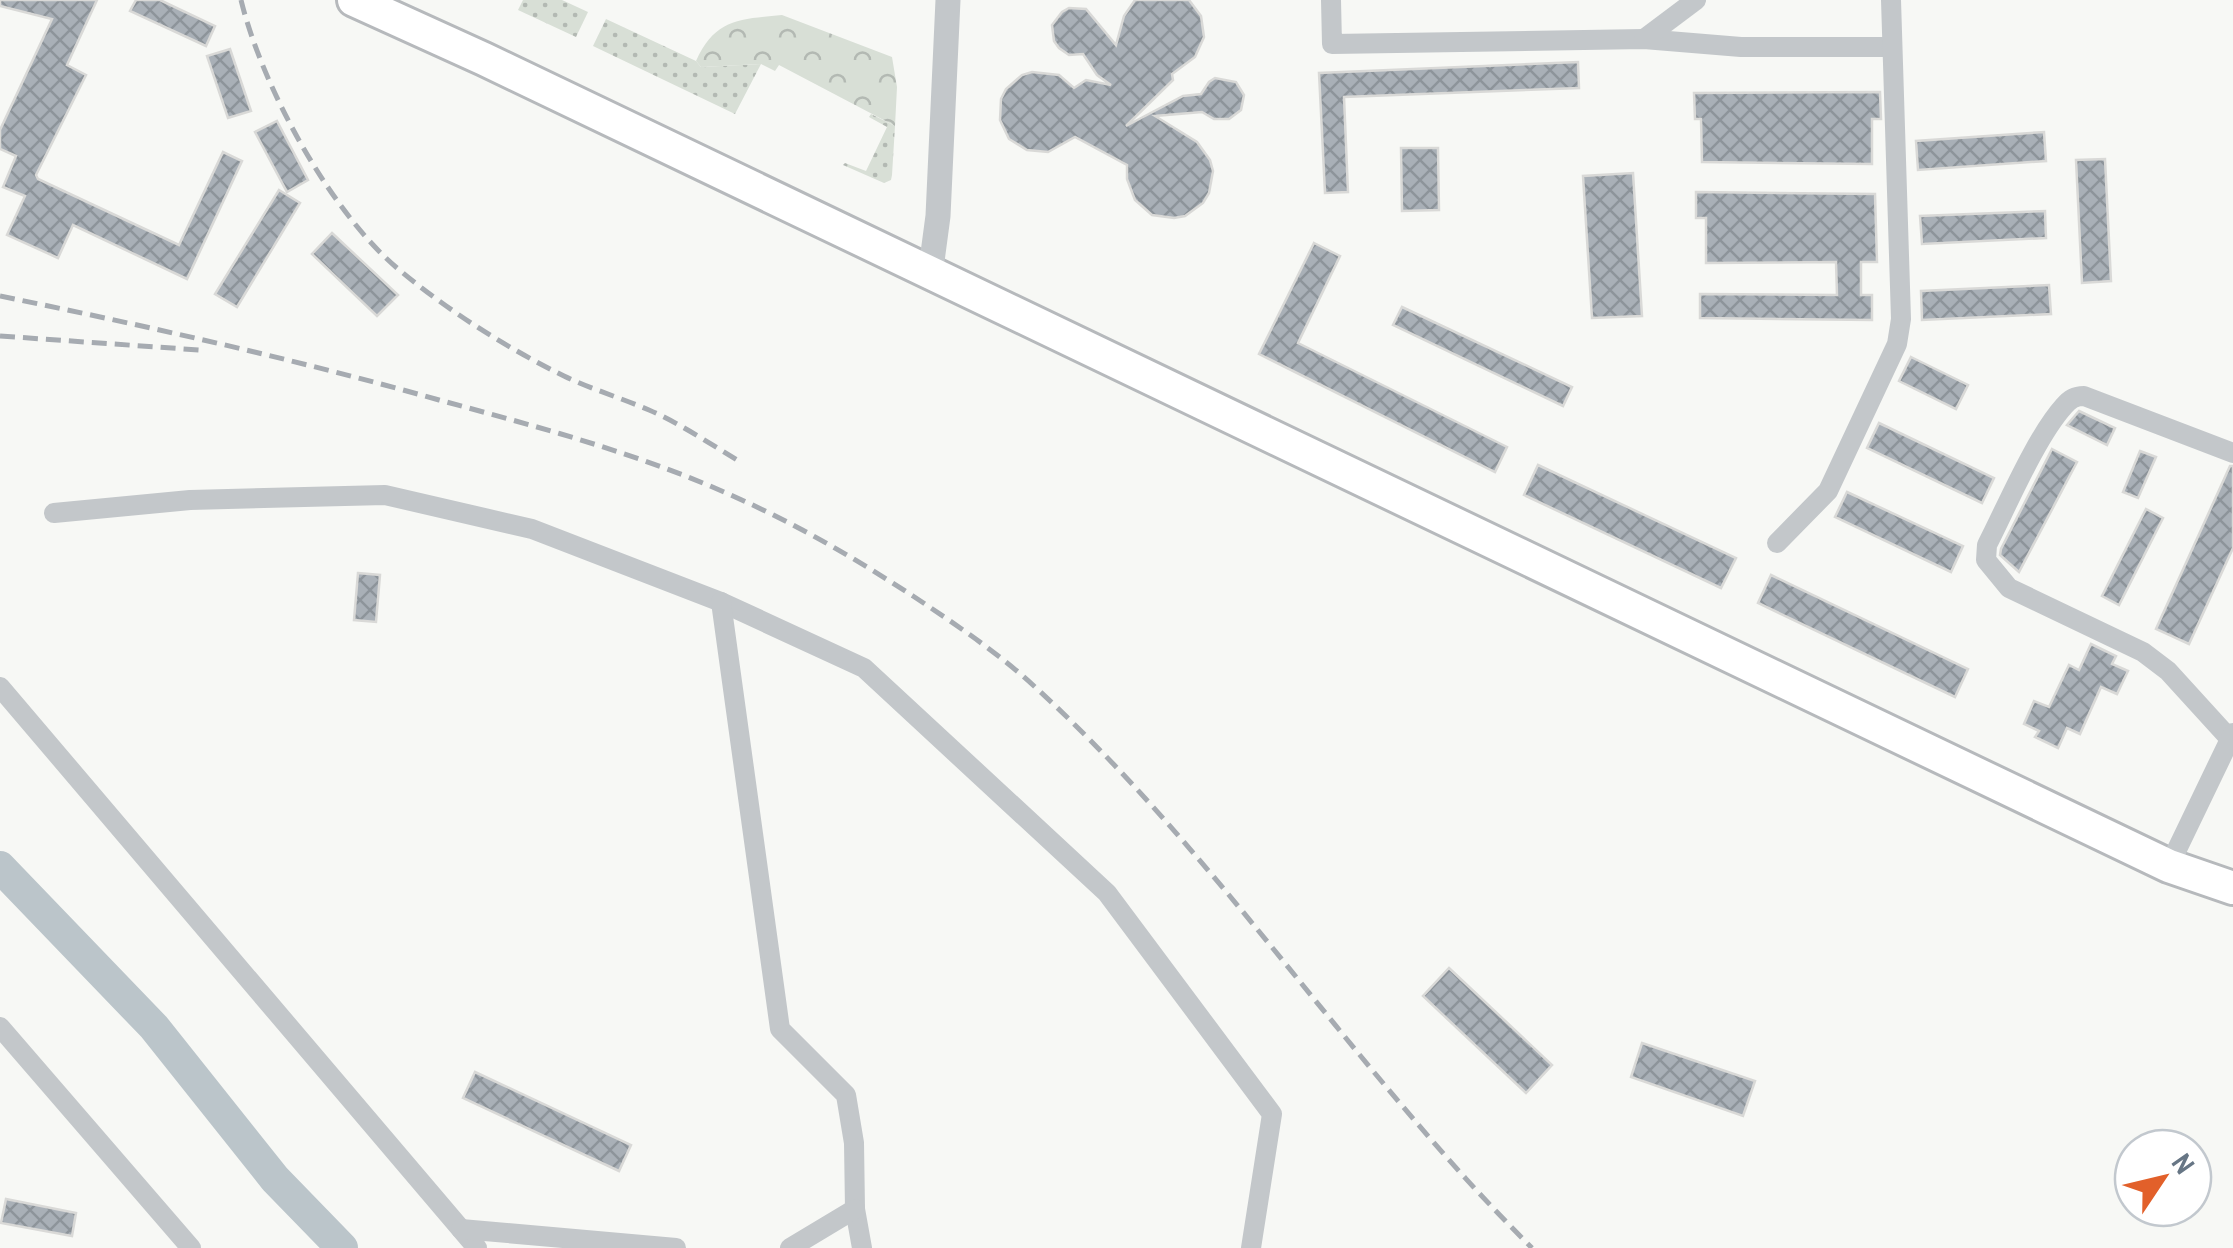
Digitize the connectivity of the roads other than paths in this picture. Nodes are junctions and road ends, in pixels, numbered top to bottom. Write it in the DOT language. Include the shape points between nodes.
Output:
graph roads {
  1 [pos="354,0"];
  2 [pos="948,0"];
  3 [pos="1332,0"];
  4 [pos="1696,0"];
  5 [pos="1892,0"];
  6 [pos="1644,39"];
  7 [pos="1892,47"];
  8 [pos="930,276"];
  9 [pos="2233,453"];
  10 [pos="54,513"];
  11 [pos="1777,543"];
  12 [pos="721,602"];
  13 [pos="0,687"];
  14 [pos="2232,736"];
  15 [pos="2169,866"];
  16 [pos="2233,888"];
  17 [pos="0,1027"];
  18 [pos="856,1209"];
  19 [pos="461,1229"];
  20 [pos="191,1248"];
  21 [pos="476,1248"];
  22 [pos="676,1248"];
  23 [pos="790,1248"];
  24 [pos="862,1248"];
  25 [pos="1251,1248"];
  1 -- 8 [label="highway"];
  2 -- 8 [label="street"];
  3 -- 6 [label="street" via="1332,44"];
  4 -- 6 [label="street"];
  5 -- 7 [label="street"];
  6 -- 7 [label="street" via="1741,48"];
  7 -- 11 [label="street" via="1897,344 1828,491"];
  8 -- 15 [label="highway"];
  9 -- 14 [label="street" via="2076,396 2050,426 1986,545 1986,560 2009,588 2143,652"];
  10 -- 12 [label="street" via="190,500 385,494 532,529"];
  12 -- 18 [label="street" via="780,1029 846,1095"];
  12 -- 25 [label="street" via="864,668 1107,893 1272,1114"];
  13 -- 19 [label="street"];
  14 -- 15 [label="street"];
  15 -- 16 [label="highway"];
  17 -- 20 [label="street"];
  18 -- 23 [label="street"];
  18 -- 24 [label="street"];
  19 -- 21 [label="street"];
  19 -- 22 [label="street"];
}
